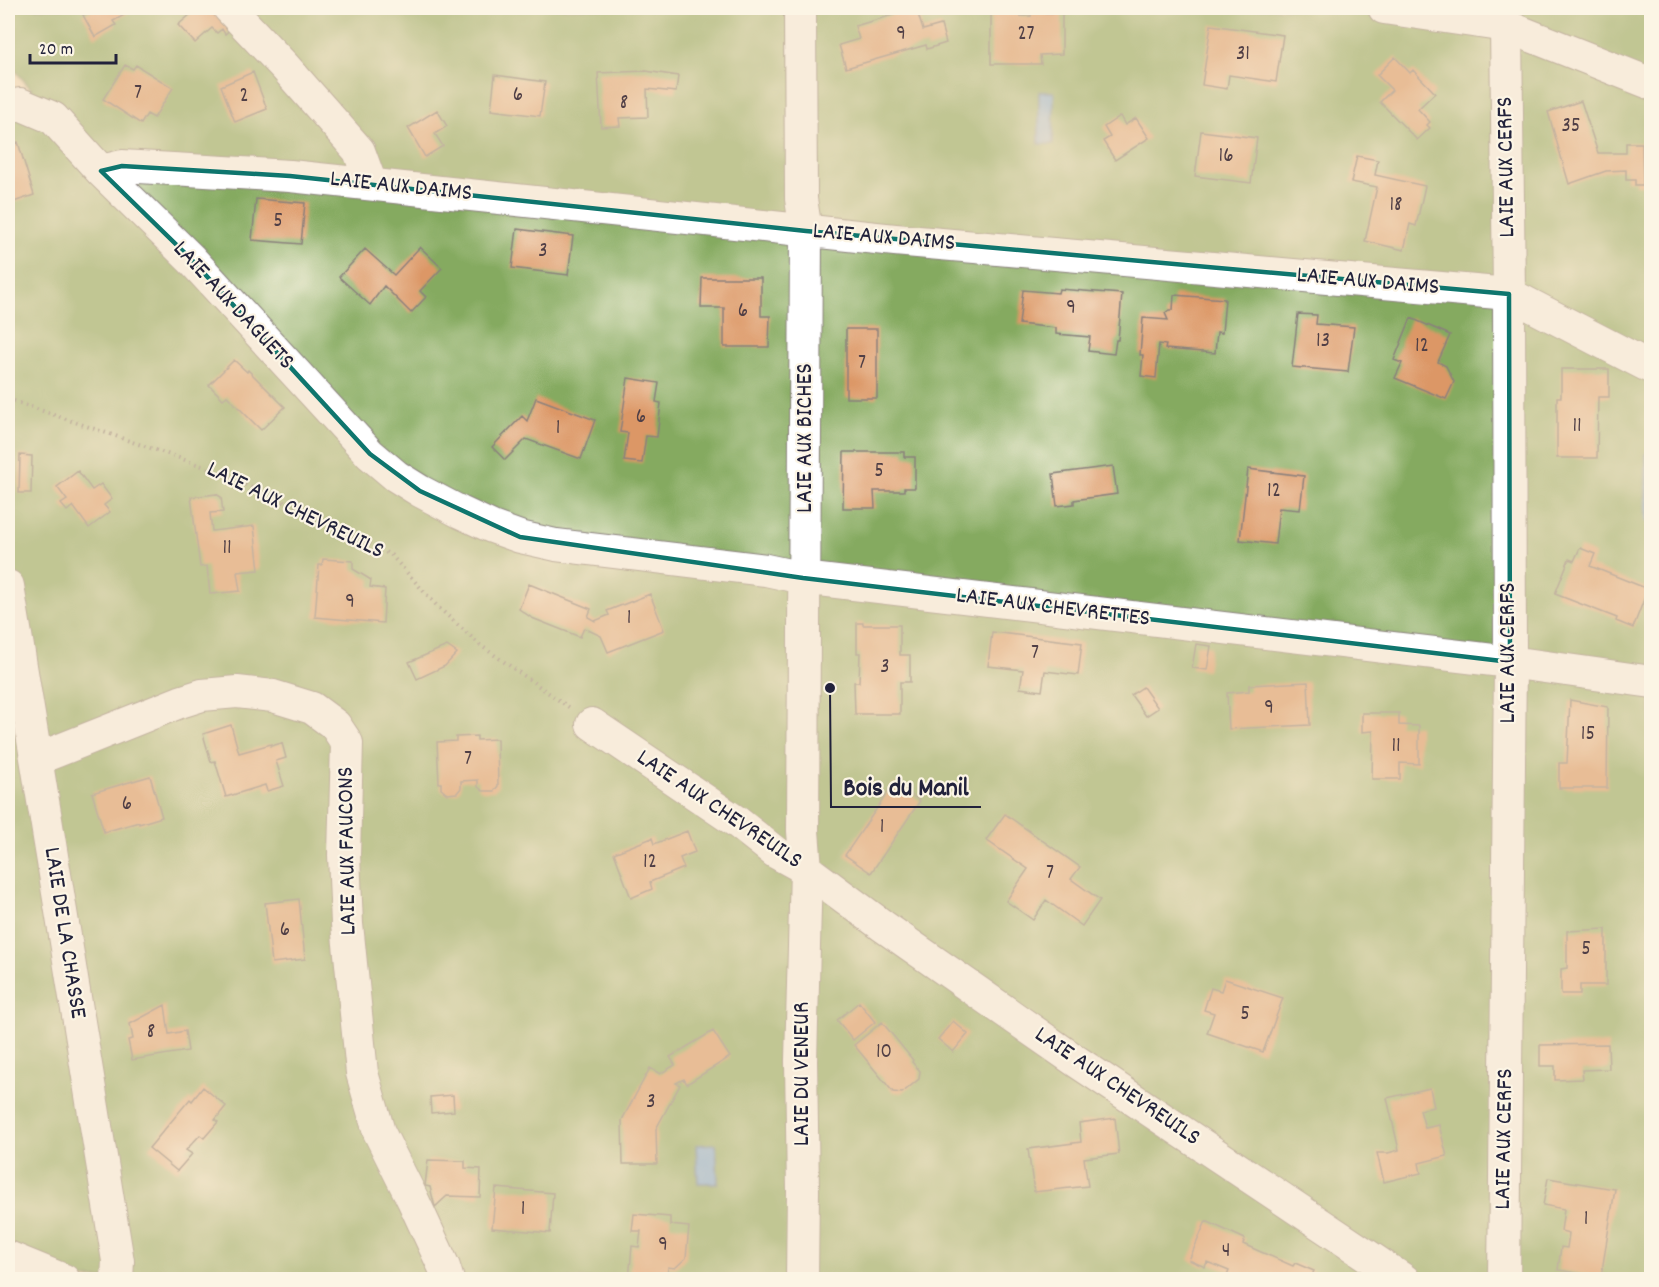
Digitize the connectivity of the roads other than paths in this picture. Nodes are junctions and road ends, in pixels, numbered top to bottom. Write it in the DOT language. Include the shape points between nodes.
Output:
graph roads {
  1 [pos="229,8"];
  2 [pos="800,8"];
  3 [pos="1384,8"];
  4 [pos="1506,26"];
  5 [pos="1652,84"];
  6 [pos="8,107"];
  7 [pos="101,171"];
  8 [pos="371,184"];
  9 [pos="806,231"];
  10 [pos="1509,294"];
  11 [pos="1652,368"];
  12 [pos="460,512"];
  13 [pos="803,578"];
  14 [pos="8,586"];
  15 [pos="1510,662"];
  16 [pos="1652,682"];
  17 [pos="592,724"];
  18 [pos="37,759"];
  19 [pos="806,869"];
  20 [pos="8,1257"];
  21 [pos="64,1280"];
  22 [pos="117,1280"];
  23 [pos="448,1280"];
  24 [pos="802,1280"];
  25 [pos="1404,1280"];
  26 [pos="1504,1280"];
  1 -- 8 [label="street" via="359,151"];
  2 -- 9 [label="street, LAIE AUX BICHES" via="801,199"];
  3 -- 4 [label="street"];
  4 -- 5 [label="street"];
  4 -- 10 [label="street, LAIE AUX CERFS"];
  6 -- 7 [label="street, LAIE AUX DAGUETS" via="20,105 53,118"];
  7 -- 8 [label="street, LAIE AUX DAIMS" via="122,166 194,169"];
  7 -- 12 [label="street, LAIE AUX DAGUETS" via="191,259 370,454 396,476"];
  8 -- 9 [label="street, LAIE AUX DAIMS"];
  9 -- 10 [label="street, LAIE AUX DAIMS"];
  9 -- 13 [label="street, LAIE AUX BICHES"];
  10 -- 11 [label="street, LAIE AUX DAIMS"];
  10 -- 15 [label="street, LAIE AUX CERFS"];
  12 -- 13 [label="street, LAIE AUX CHEVRETTES" via="520,537 556,545 766,570"];
  13 -- 15 [label="street, LAIE AUX CHEVRETTES"];
  13 -- 19 [label="street, LAIE AUX BICHES"];
  14 -- 18 [label="street, LAIE DE LA CHASSE"];
  15 -- 16 [label="street, LAIE AUX CHEVRETTES"];
  15 -- 26 [label="street, LAIE AUX CERFS"];
  17 -- 19 [label="street, LAIE AUX CHEVREUILS" via="775,852"];
  18 -- 22 [label="street, LAIE DE LA CHASSE" via="118,1261"];
  18 -- 23 [label="street, LAIE AUX FAUCONS" via="202,695 237,692 273,696 312,708 335,725 347,743 347,924 362,1073 379,1132"];
  19 -- 24 [label="street, LAIE DU VENEUR" via="801,1061"];
  19 -- 25 [label="street, LAIE AUX CHEVREUILS" via="1066,1054"];
  20 -- 21 [label="street"];
}
